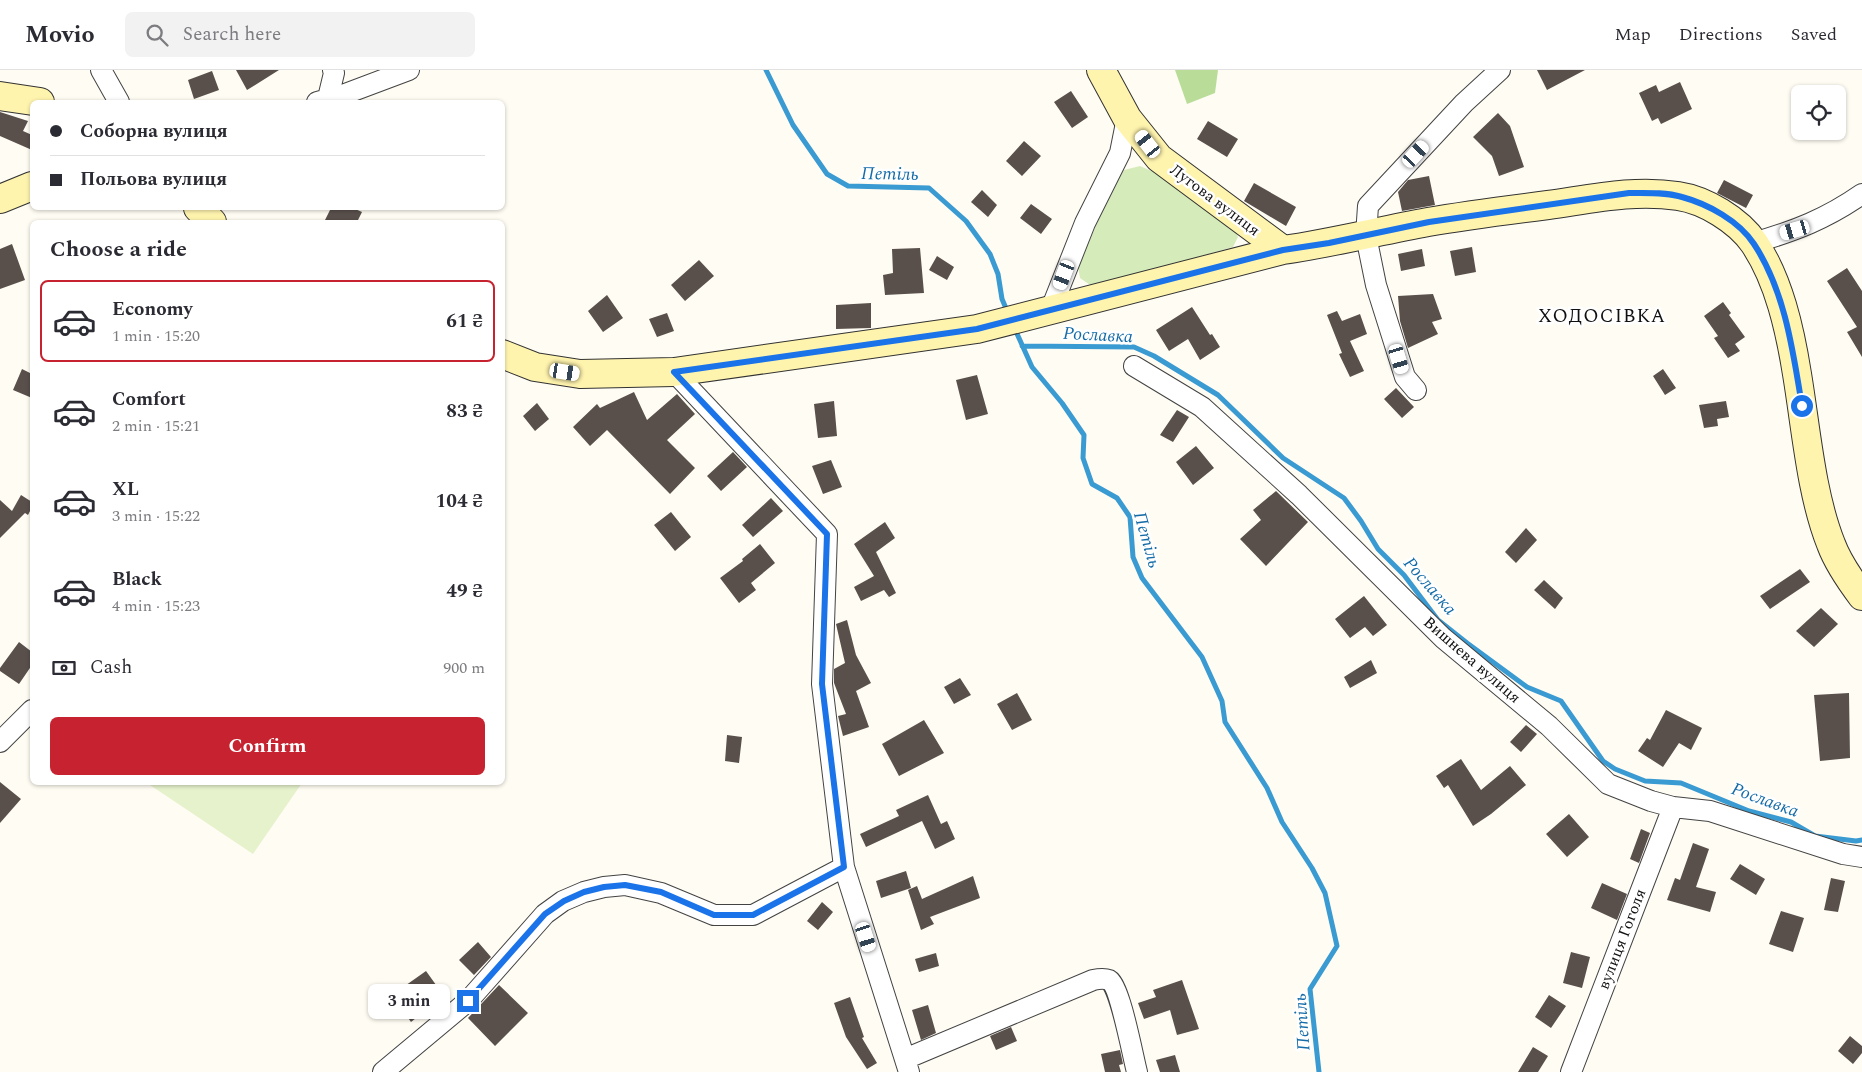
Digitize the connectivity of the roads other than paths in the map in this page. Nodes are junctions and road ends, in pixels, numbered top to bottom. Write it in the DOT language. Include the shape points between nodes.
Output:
graph roads {
  1 [pos="101,70"];
  2 [pos="333,70"];
  3 [pos="409,70"];
  4 [pos="1101,70"];
  5 [pos="1500,70"];
  6 [pos="0,96"];
  7 [pos="30,100"];
  8 [pos="118,100"];
  9 [pos="322,100"];
  10 [pos="1127,118"];
  11 [pos="30,187"];
  12 [pos="1862,194"];
  13 [pos="0,199"];
  14 [pos="200,210"];
  15 [pos="210,220"];
  16 [pos="1366,236"];
  17 [pos="1753,242"];
  18 [pos="1283,250"];
  19 [pos="1044,311"];
  20 [pos="505,355"];
  21 [pos="1134,366"];
  22 [pos="674,372"];
  23 [pos="1416,390"];
  24 [pos="1862,596"];
  25 [pos="30,712"];
  26 [pos="0,742"];
  27 [pos="1673,807"];
  28 [pos="1862,857"];
  29 [pos="844,867"];
  30 [pos="907,1066"];
  31 [pos="383,1072"];
  32 [pos="1137,1072"];
  33 [pos="1571,1072"];
  1 -- 8 [label="street"];
  2 -- 9 [label="street"];
  3 -- 9 [label="street"];
  4 -- 10 [label="street, Лугова вулиця"];
  5 -- 16 [label="street" via="1464,103 1368,206"];
  6 -- 7 [label="street"];
  10 -- 18 [label="street, Лугова вулиця" via="1159,158"];
  10 -- 19 [label="street" via="1120,153"];
  11 -- 13 [label="street"];
  12 -- 17 [label="street" via="1837,212 1795,230"];
  14 -- 15 [label="street"];
  16 -- 17 [label="street" via="1429,222 1629,193 1655,193 1680,196 1707,206 1736,225"];
  16 -- 18 [label="street"];
  16 -- 23 [label="street" via="1376,285 1405,377"];
  17 -- 24 [label="street" via="1778,293 1788,328 1824,527 1841,564"];
  18 -- 19 [label="street"];
  19 -- 22 [label="street" via="977,329"];
  20 -- 22 [label="street" via="535,367 580,374"];
  21 -- 27 [label="street, Вишнева вулиця" via="1202,407 1299,495 1443,638 1549,726 1608,784"];
  22 -- 29 [label="street" via="827,534 822,684"];
  25 -- 26 [label="street"];
  27 -- 28 [label="street, Вишнева вулиця" via="1710,811 1843,854"];
  27 -- 33 [label="street, вулиця Гоголя"];
  29 -- 30 [label="street"];
  29 -- 31 [label="street" via="753,915 714,915 661,892 625,885 584,892 545,914 468,1001"];
  30 -- 32 [label="street" via="1100,979 1108,980 1114,986"];
}
